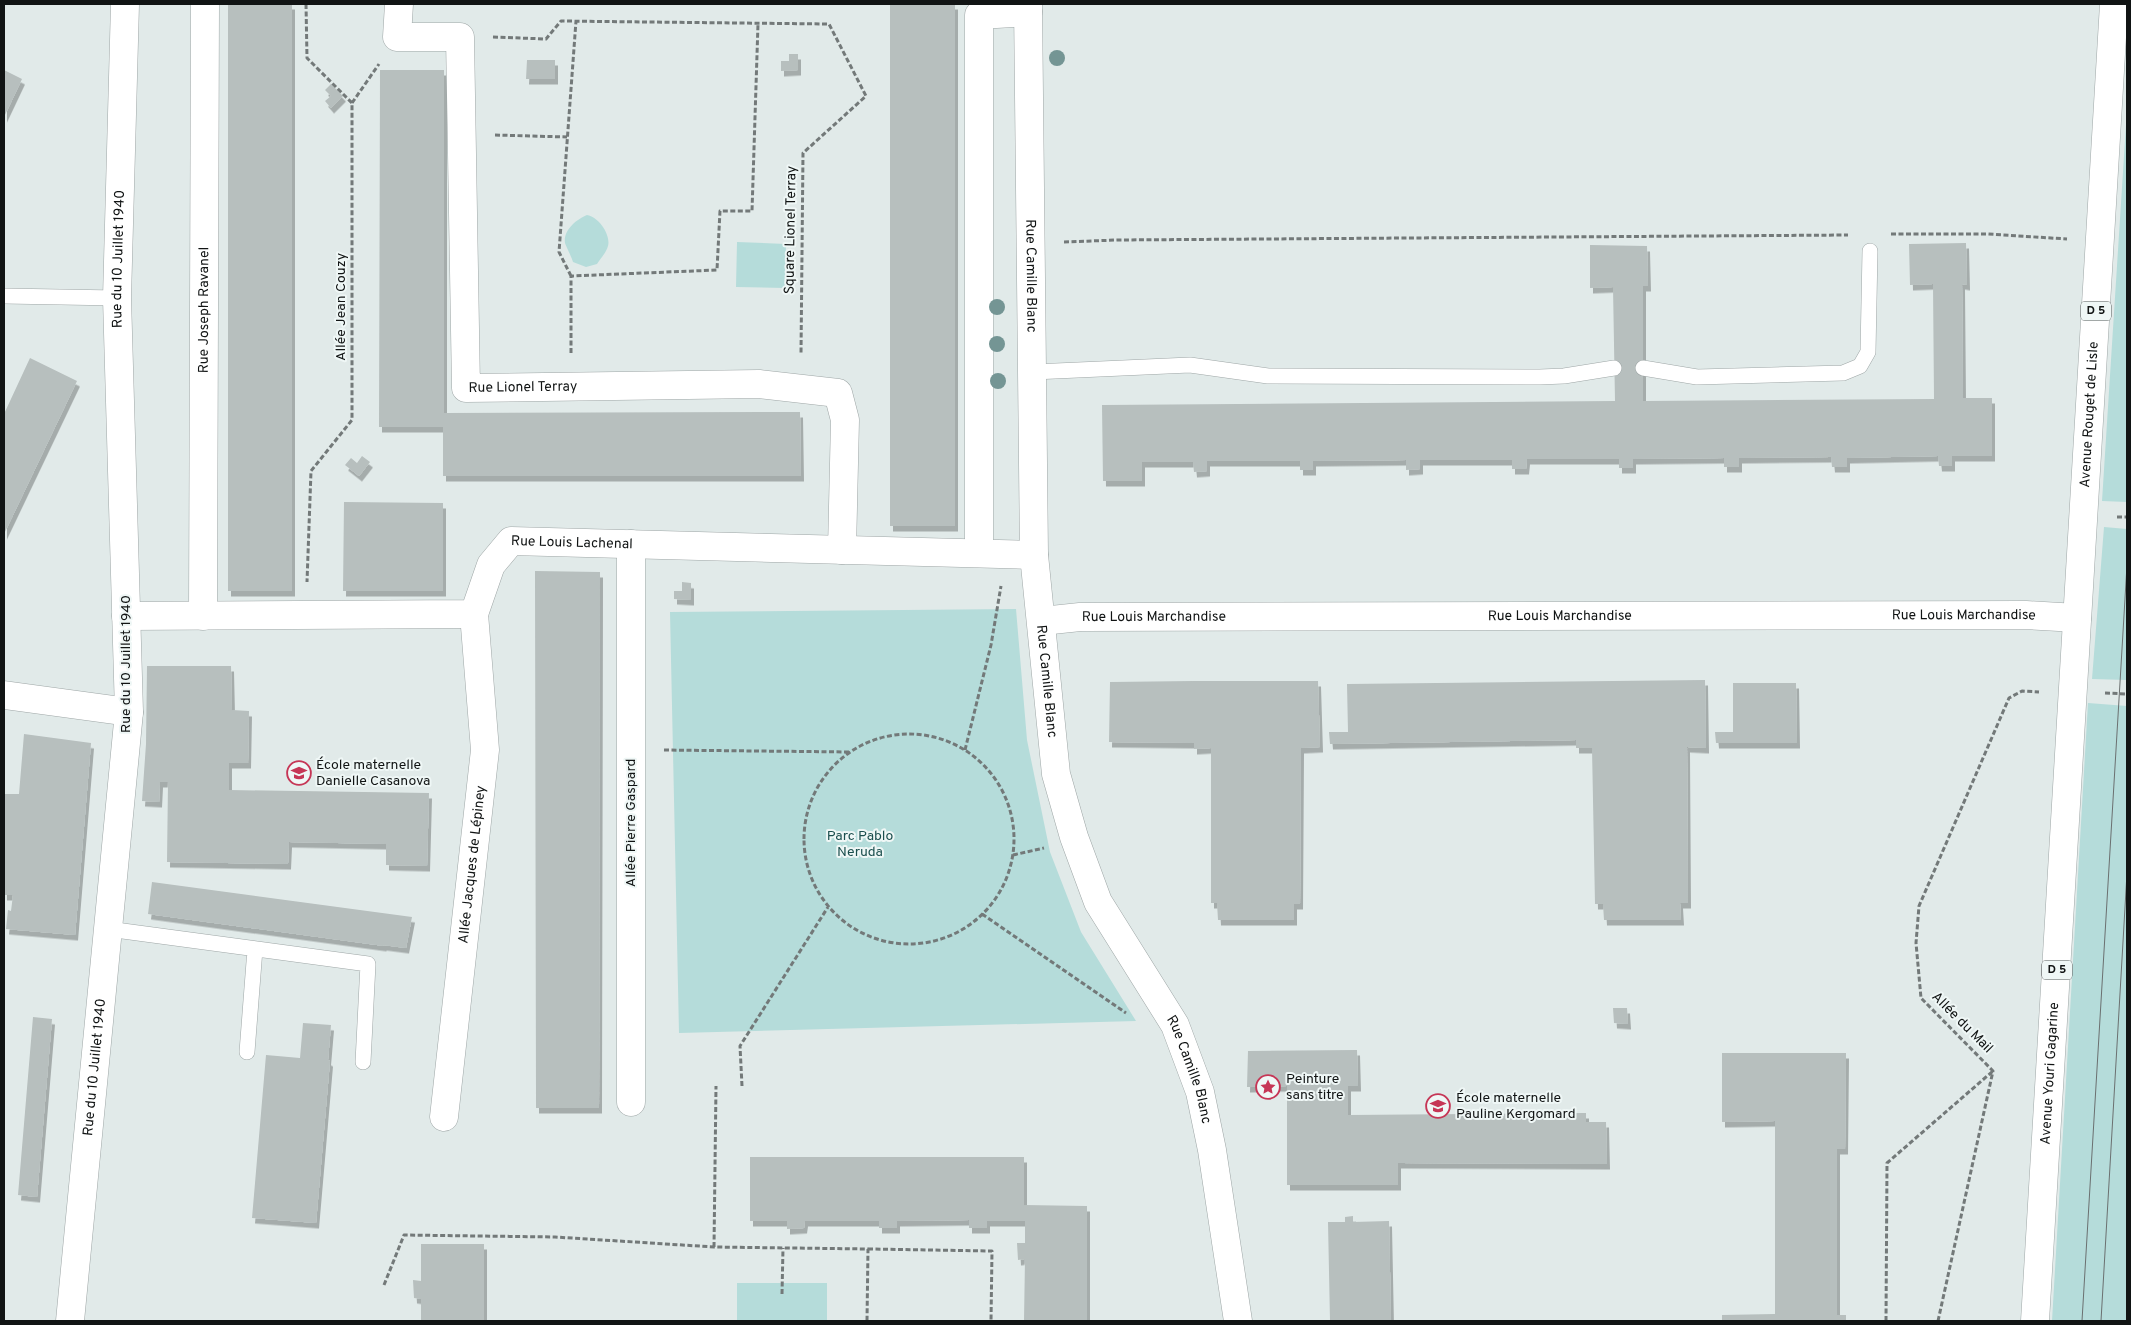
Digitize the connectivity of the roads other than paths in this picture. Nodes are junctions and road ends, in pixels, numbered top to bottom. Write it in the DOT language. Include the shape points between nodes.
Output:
graph roads {
  1 [pos="125,4"];
  2 [pos="206,4"];
  3 [pos="399,4"];
  4 [pos="2114,4"];
  5 [pos="1028,8"];
  6 [pos="1870,251"];
  7 [pos="4,296"];
  8 [pos="117,298"];
  9 [pos="1614,368"];
  10 [pos="1644,368"];
  11 [pos="1032,372"];
  12 [pos="631,544"];
  13 [pos="842,550"];
  14 [pos="979,553"];
  15 [pos="1034,555"];
  16 [pos="474,614"];
  17 [pos="126,616"];
  18 [pos="203,616"];
  19 [pos="2077,618"];
  20 [pos="1042,621"];
  21 [pos="4,695"];
  22 [pos="129,712"];
  23 [pos="108,929"];
  24 [pos="255,949"];
  25 [pos="247,1052"];
  26 [pos="363,1062"];
  27 [pos="631,1102"];
  28 [pos="444,1117"];
  29 [pos="70,1321"];
  30 [pos="1238,1321"];
  31 [pos="2036,1321"];
  1 -- 8 [label="street, Rue du 10 Juillet 1940"];
  2 -- 18 [label="street, Rue Joseph Ravanel"];
  3 -- 13 [label="street, Rue Lionel Terray" via="397,37 460,36 466,388 759,384 838,393 845,420"];
  4 -- 19 [label="street, Avenue Rouget de Lisle / D 5"];
  5 -- 11 [label="street, Rue Camille Blanc"];
  5 -- 14 [label="street" via="979,15"];
  6 -- 10 [label="lane" via="1868,352 1860,366 1843,373 1697,376"];
  7 -- 8 [label="lane"];
  8 -- 17 [label="street, Rue du 10 Juillet 1940"];
  9 -- 11 [label="lane" via="1564,376 1268,376 1190,365"];
  11 -- 15 [label="street, Rue Camille Blanc"];
  12 -- 13 [label="street, Rue Louis Lachenal"];
  12 -- 16 [label="street, Rue Louis Lachenal" via="511,541 491,565"];
  12 -- 27 [label="street, Allée Pierre Gaspard"];
  13 -- 14 [label="street, Rue Louis Lachenal"];
  14 -- 15 [label="street, Rue Louis Lachenal"];
  15 -- 20 [label="street, Rue Camille Blanc"];
  16 -- 18 [label="street"];
  16 -- 28 [label="street, Allée Jacques de Lépiney" via="485,750"];
  17 -- 18 [label="street"];
  17 -- 22 [label="street, Rue du 10 Juillet 1940"];
  19 -- 20 [label="street, Rue Louis Marchandise" via="2026,615 1080,616"];
  19 -- 31 [label="street, Avenue Youri Gagarine / D 5"];
  20 -- 30 [label="street, Rue Camille Blanc" via="1058,783 1098,902 1175,1025 1200,1092"];
  21 -- 22 [label="street"];
  22 -- 23 [label="street, Rue du 10 Juillet 1940"];
  23 -- 24 [label="lane"];
  23 -- 29 [label="street, Rue du 10 Juillet 1940"];
  24 -- 25 [label="lane"];
  24 -- 26 [label="lane" via="368,964"];
}
